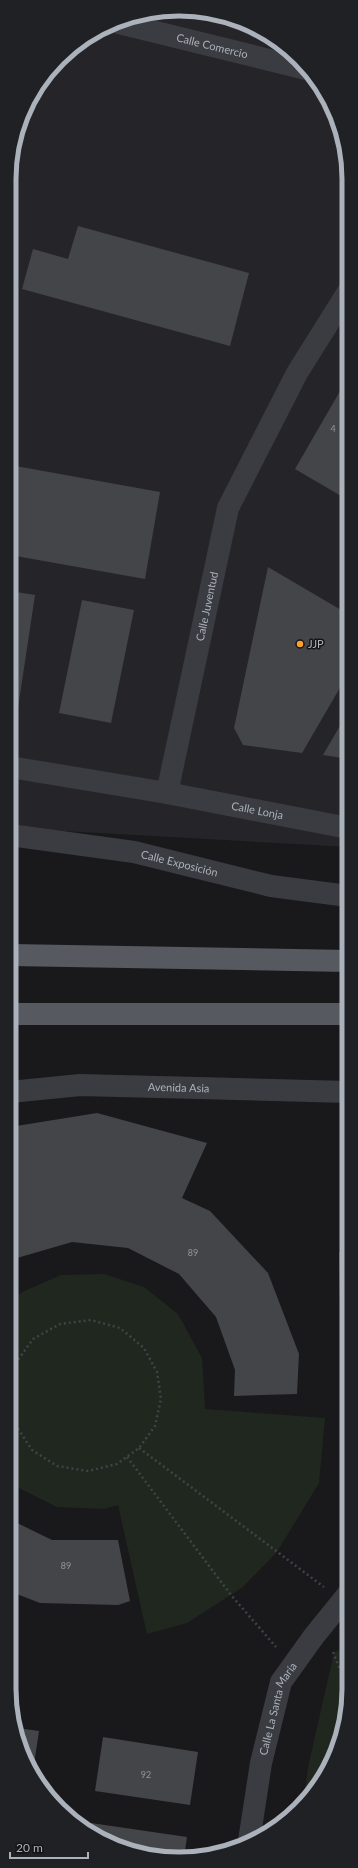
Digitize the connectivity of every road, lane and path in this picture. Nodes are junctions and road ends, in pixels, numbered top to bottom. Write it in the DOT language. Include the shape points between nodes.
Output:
graph roads {
  1 [pos="127,25"];
  2 [pos="297,67"];
  3 [pos="342,300"];
  4 [pos="16,768"];
  5 [pos="167,793"];
  6 [pos="342,827"];
  7 [pos="16,836"];
  8 [pos="342,895"];
  9 [pos="16,955"];
  10 [pos="342,961"];
  11 [pos="16,1014"];
  12 [pos="342,1014"];
  13 [pos="16,1091"];
  14 [pos="342,1092"];
  15 [pos="16,1363"];
  16 [pos="16,1426"];
  17 [pos="139,1448"];
  18 [pos="127,1457"];
  19 [pos="327,1589"];
  20 [pos="342,1601"];
  21 [pos="314,1636"];
  22 [pos="280,1643"];
  23 [pos="342,1674"];
  24 [pos="250,1836"];
  1 -- 2 [label="street, Calle Comercio"];
  3 -- 5 [label="street, Calle Juventud" via="297,373 228,508"];
  4 -- 5 [label="street"];
  5 -- 6 [label="street, Calle Lonja"];
  7 -- 8 [label="street, Calle Exposición" via="134,852 271,886"];
  9 -- 10 [label="main road"];
  11 -- 12 [label="main road"];
  13 -- 14 [label="street, Avenida Asia" via="80,1085"];
  15 -- 17 [label="path" via="33,1339 60,1324 91,1320 120,1328 144,1348 157,1372 161,1399 155,1426"];
  16 -- 18 [label="path" via="32,1450 57,1466 88,1471 118,1464"];
  17 -- 18 [label="path"];
  17 -- 19 [label="path"];
  18 -- 22 [label="path" via="231,1595 275,1648"];
  20 -- 21 [label="street, Calle La Santa María"];
  21 -- 23 [label="path" via="334,1653"];
  21 -- 24 [label="street, Calle La Santa María" via="281,1682 261,1763"];
}
